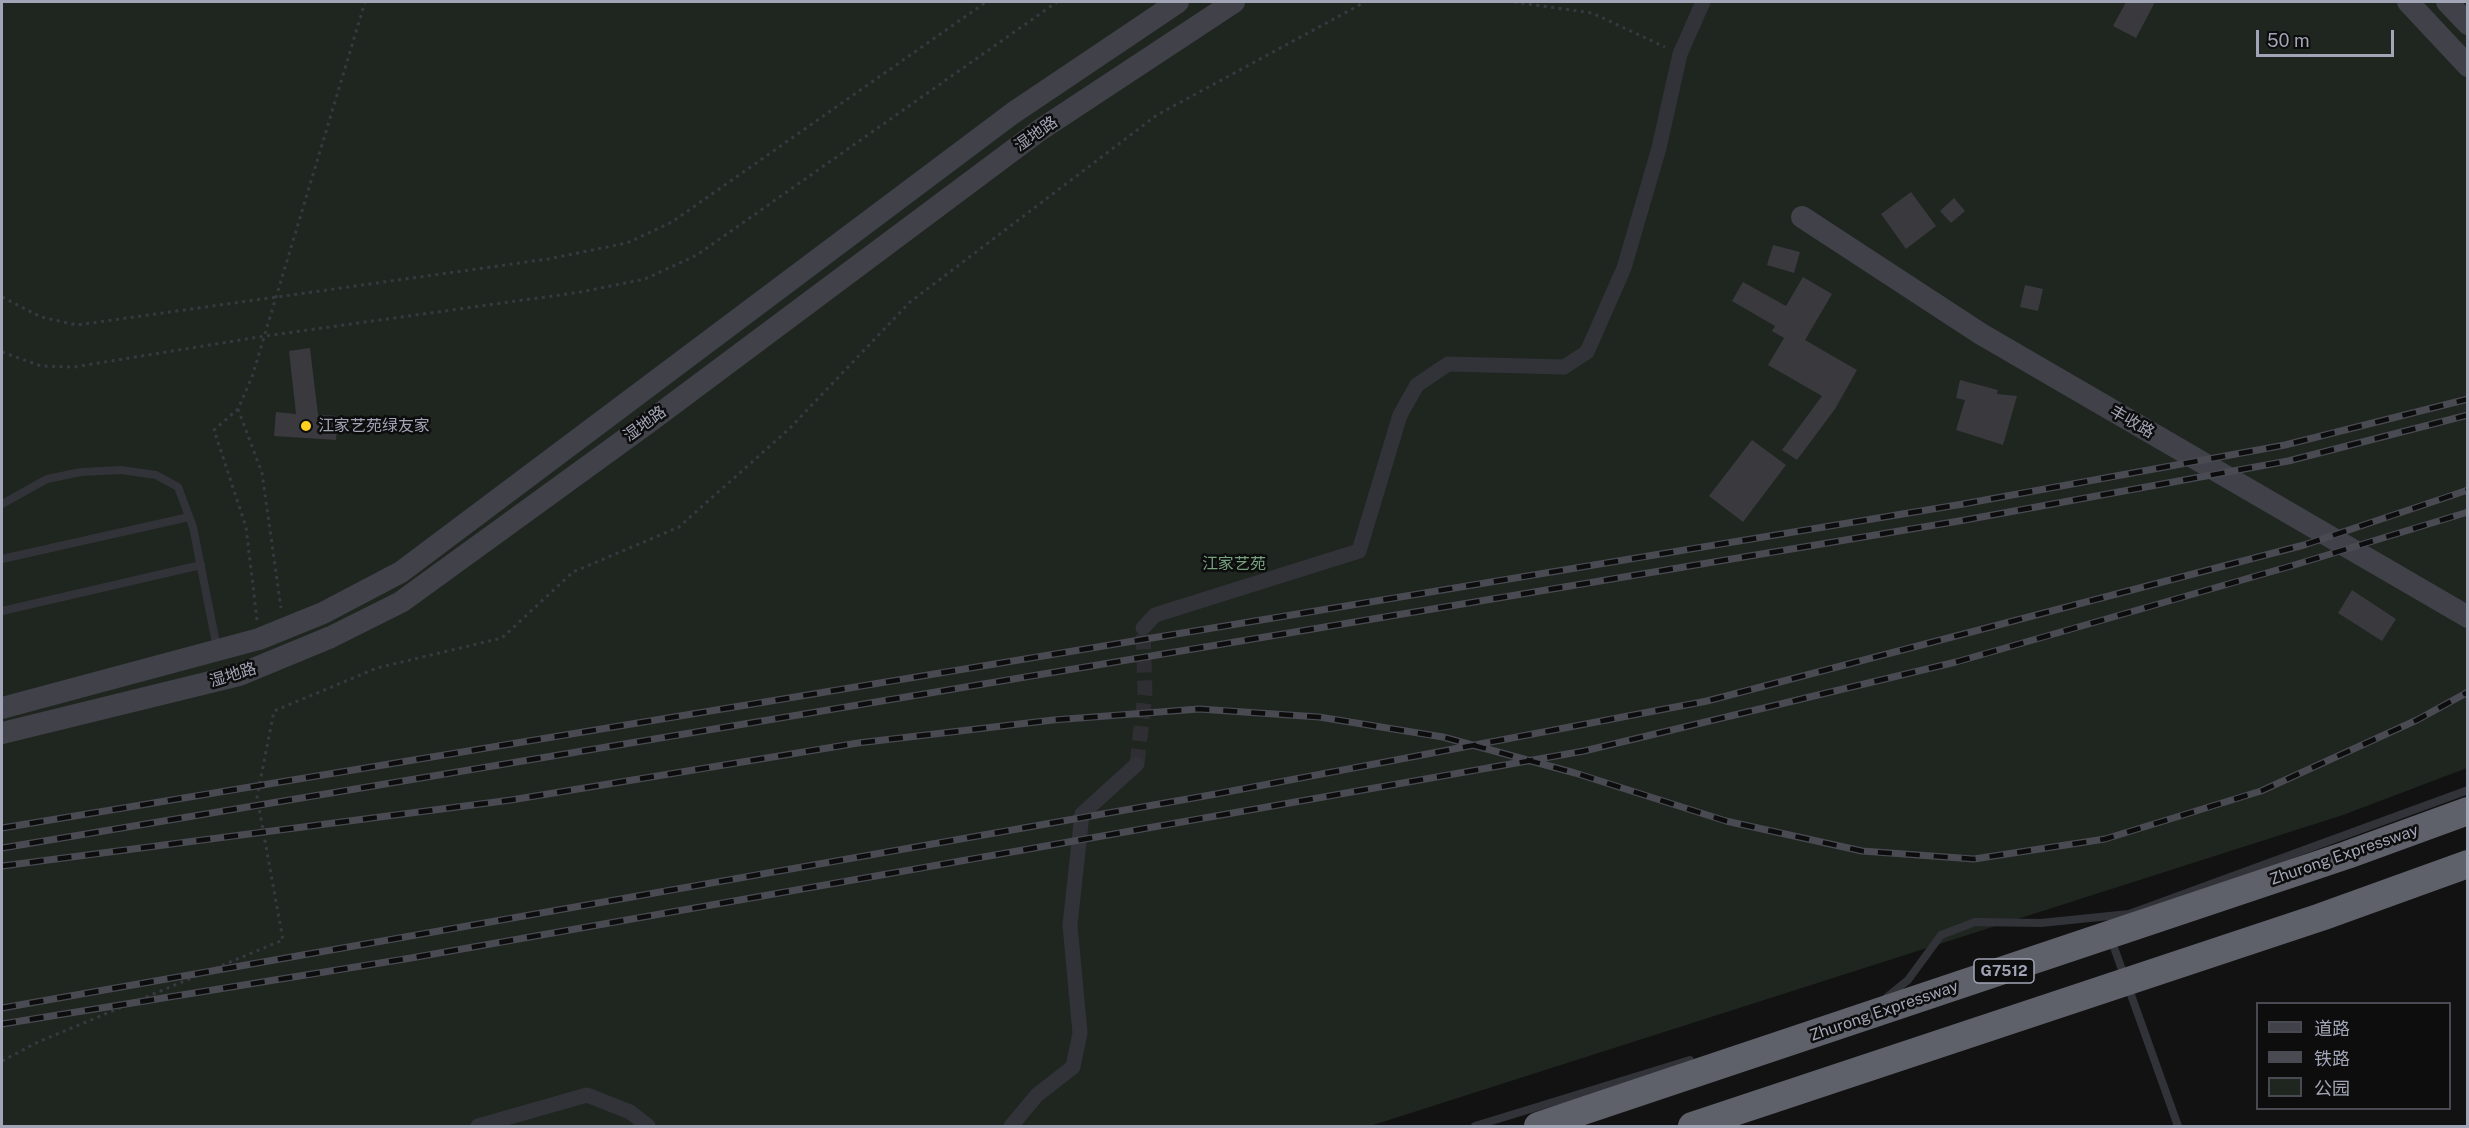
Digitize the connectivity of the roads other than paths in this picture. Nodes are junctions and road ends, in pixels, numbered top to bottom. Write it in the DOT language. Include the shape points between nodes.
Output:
graph roads {
  1 [pos="1178,2"];
  2 [pos="1234,2"];
  3 [pos="1703,2"];
  4 [pos="2408,2"];
  5 [pos="2447,2"];
  6 [pos="2468,24"];
  7 [pos="2468,66"];
  8 [pos="1802,217"];
  9 [pos="2,504"];
  10 [pos="189,517"];
  11 [pos="2,558"];
  12 [pos="201,566"];
  13 [pos="2,611"];
  14 [pos="2468,617"];
  15 [pos="1143,628"];
  16 [pos="218,650"];
  17 [pos="2,708"];
  18 [pos="2,733"];
  19 [pos="1137,764"];
  20 [pos="2468,790"];
  21 [pos="2468,811"];
  22 [pos="2468,864"];
  23 [pos="2103,916"];
  24 [pos="1882,1001"];
  25 [pos="1703,1056"];
  26 [pos="478,1126"];
  27 [pos="648,1126"];
  28 [pos="1011,1126"];
  29 [pos="1475,1126"];
  30 [pos="1538,1126"];
  31 [pos="1692,1126"];
  32 [pos="2178,1126"];
  1 -- 16 [label="street, 湿地路" via="1013,112 401,572 284,630"];
  2 -- 18 [label="street, 湿地路" via="1040,130 401,602 331,637 239,675"];
  3 -- 15 [label="street" via="1680,54 1659,148 1624,268 1587,352 1564,367 1448,364 1417,385 1400,415 1359,551 1155,615"];
  4 -- 7 [label="street"];
  5 -- 6 [label="street"];
  8 -- 14 [label="street, 丰收路" via="1981,334"];
  9 -- 10 [label="lane" via="47,479 121,470 156,475 178,487"];
  10 -- 11 [label="lane"];
  10 -- 12 [label="lane"];
  12 -- 13 [label="lane"];
  12 -- 16 [label="lane"];
  16 -- 17 [label="street, 湿地路"];
  19 -- 28 [label="street" via="1082,814 1070,925 1080,1033 1073,1066 1037,1095"];
  20 -- 23 [label="lane" via="2129,914"];
  21 -- 30 [label="highway, Zhurong Expressway / G7512, bridge"];
  22 -- 31 [label="highway, bridge" via="2321,917"];
  23 -- 24 [label="lane" via="2041,923 1975,922 1941,935 1908,980"];
  23 -- 32 [label="lane"];
  25 -- 29 [label="lane"];
  26 -- 27 [label="street" via="586,1095 630,1113"];
}
